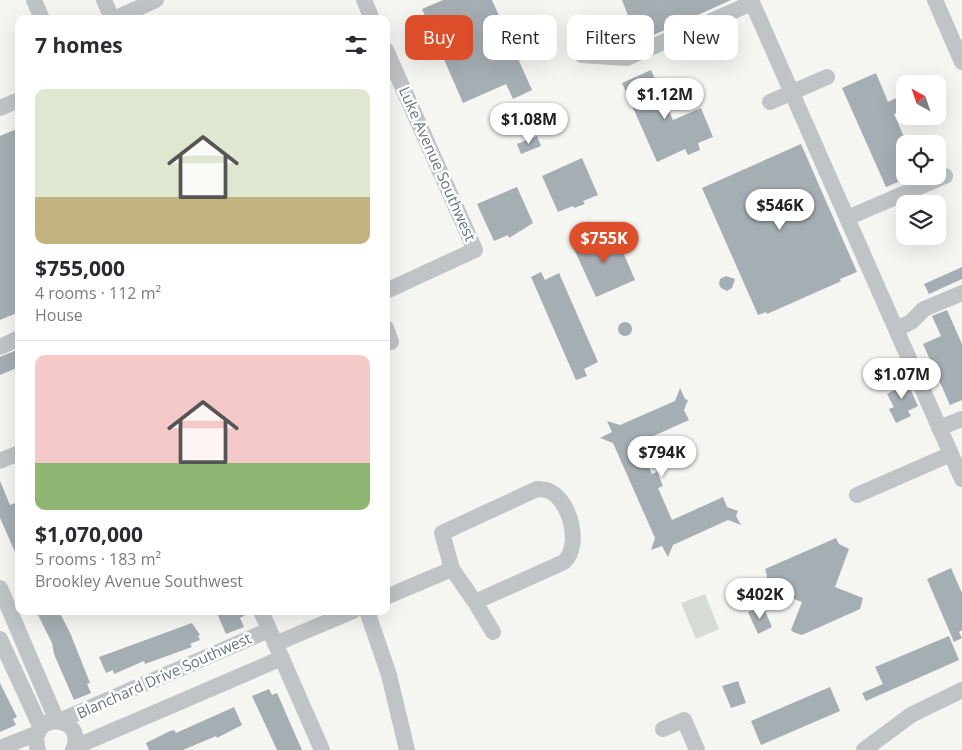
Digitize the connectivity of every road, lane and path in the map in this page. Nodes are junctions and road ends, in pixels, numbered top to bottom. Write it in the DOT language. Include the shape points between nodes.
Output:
graph roads {
  1 [pos="34,0"];
  2 [pos="104,0"];
  3 [pos="156,0"];
  4 [pos="364,0"];
  5 [pos="935,0"];
  6 [pos="751,2"];
  7 [pos="40,15"];
  8 [pos="111,15"];
  9 [pos="122,15"];
  10 [pos="370,15"];
  11 [pos="654,49"];
  12 [pos="960,54"];
  13 [pos="390,59"];
  14 [pos="827,77"];
  15 [pos="792,93"];
  16 [pos="15,102"];
  17 [pos="770,102"];
  18 [pos="0,108"];
  19 [pos="924,185"];
  20 [pos="847,218"];
  21 [pos="390,289"];
  22 [pos="962,294"];
  23 [pos="896,329"];
  24 [pos="15,340"];
  25 [pos="0,347"];
  26 [pos="962,419"];
  27 [pos="940,428"];
  28 [pos="951,454"];
  29 [pos="15,455"];
  30 [pos="0,461"];
  31 [pos="962,479"];
  32 [pos="857,495"];
  33 [pos="452,569"];
  34 [pos="6,595"];
  35 [pos="390,595"];
  36 [pos="475,602"];
  37 [pos="263,615"];
  38 [pos="343,615"];
  39 [pos="368,615"];
  40 [pos="493,632"];
  41 [pos="0,639"];
  42 [pos="275,644"];
  43 [pos="962,690"];
  44 [pos="58,721"];
  45 [pos="663,729"];
  46 [pos="39,730"];
  47 [pos="0,748"];
  48 [pos="691,748"];
  49 [pos="74,749"];
  50 [pos="38,750"];
  51 [pos="322,750"];
  52 [pos="407,750"];
  53 [pos="864,750"];
  1 -- 7 [label="street"];
  2 -- 8 [label="street"];
  3 -- 9 [label="street"];
  4 -- 10 [label="street"];
  5 -- 12 [label="street"];
  6 -- 11 [label="street" via="720,26"];
  6 -- 15 [label="street"];
  13 -- 21 [label="street, Luke Avenue Southwest" via="475,250"];
  14 -- 15 [label="street"];
  15 -- 17 [label="street"];
  15 -- 20 [label="street"];
  16 -- 18 [label="street"];
  19 -- 20 [label="street"];
  20 -- 23 [label="street" via="878,305"];
  22 -- 23 [label="street" via="924,309 911,322"];
  23 -- 27 [label="street"];
  24 -- 25 [label="street"];
  26 -- 27 [label="street"];
  27 -- 28 [label="street"];
  28 -- 31 [label="street"];
  28 -- 32 [label="street"];
  29 -- 30 [label="street"];
  33 -- 35 [label="street"];
  33 -- 36 [label="street"];
  33 -- 36 [label="street" via="442,533 537,489 549,491 560,501 573,528 574,547 570,557"];
  34 -- 44 [label="street"];
  36 -- 40 [label="street"];
  37 -- 42 [label="street"];
  38 -- 42 [label="street"];
  39 -- 52 [label="street" via="389,675"];
  41 -- 46 [label="street"];
  42 -- 44 [label="street, Blanchard Drive Southwest"];
  42 -- 49 [label="street, Blanchard Drive Southwest"];
  42 -- 51 [label="street"];
  43 -- 53 [label="street" via="912,715"];
  44 -- 46 [label="street, Blanchard Drive Southwest" via="46,723"];
  44 -- 49 [label="street" via="72,728 76,741"];
  45 -- 48 [label="street" via="684,720"];
  46 -- 47 [label="street"];
  46 -- 50 [label="street"];
}
